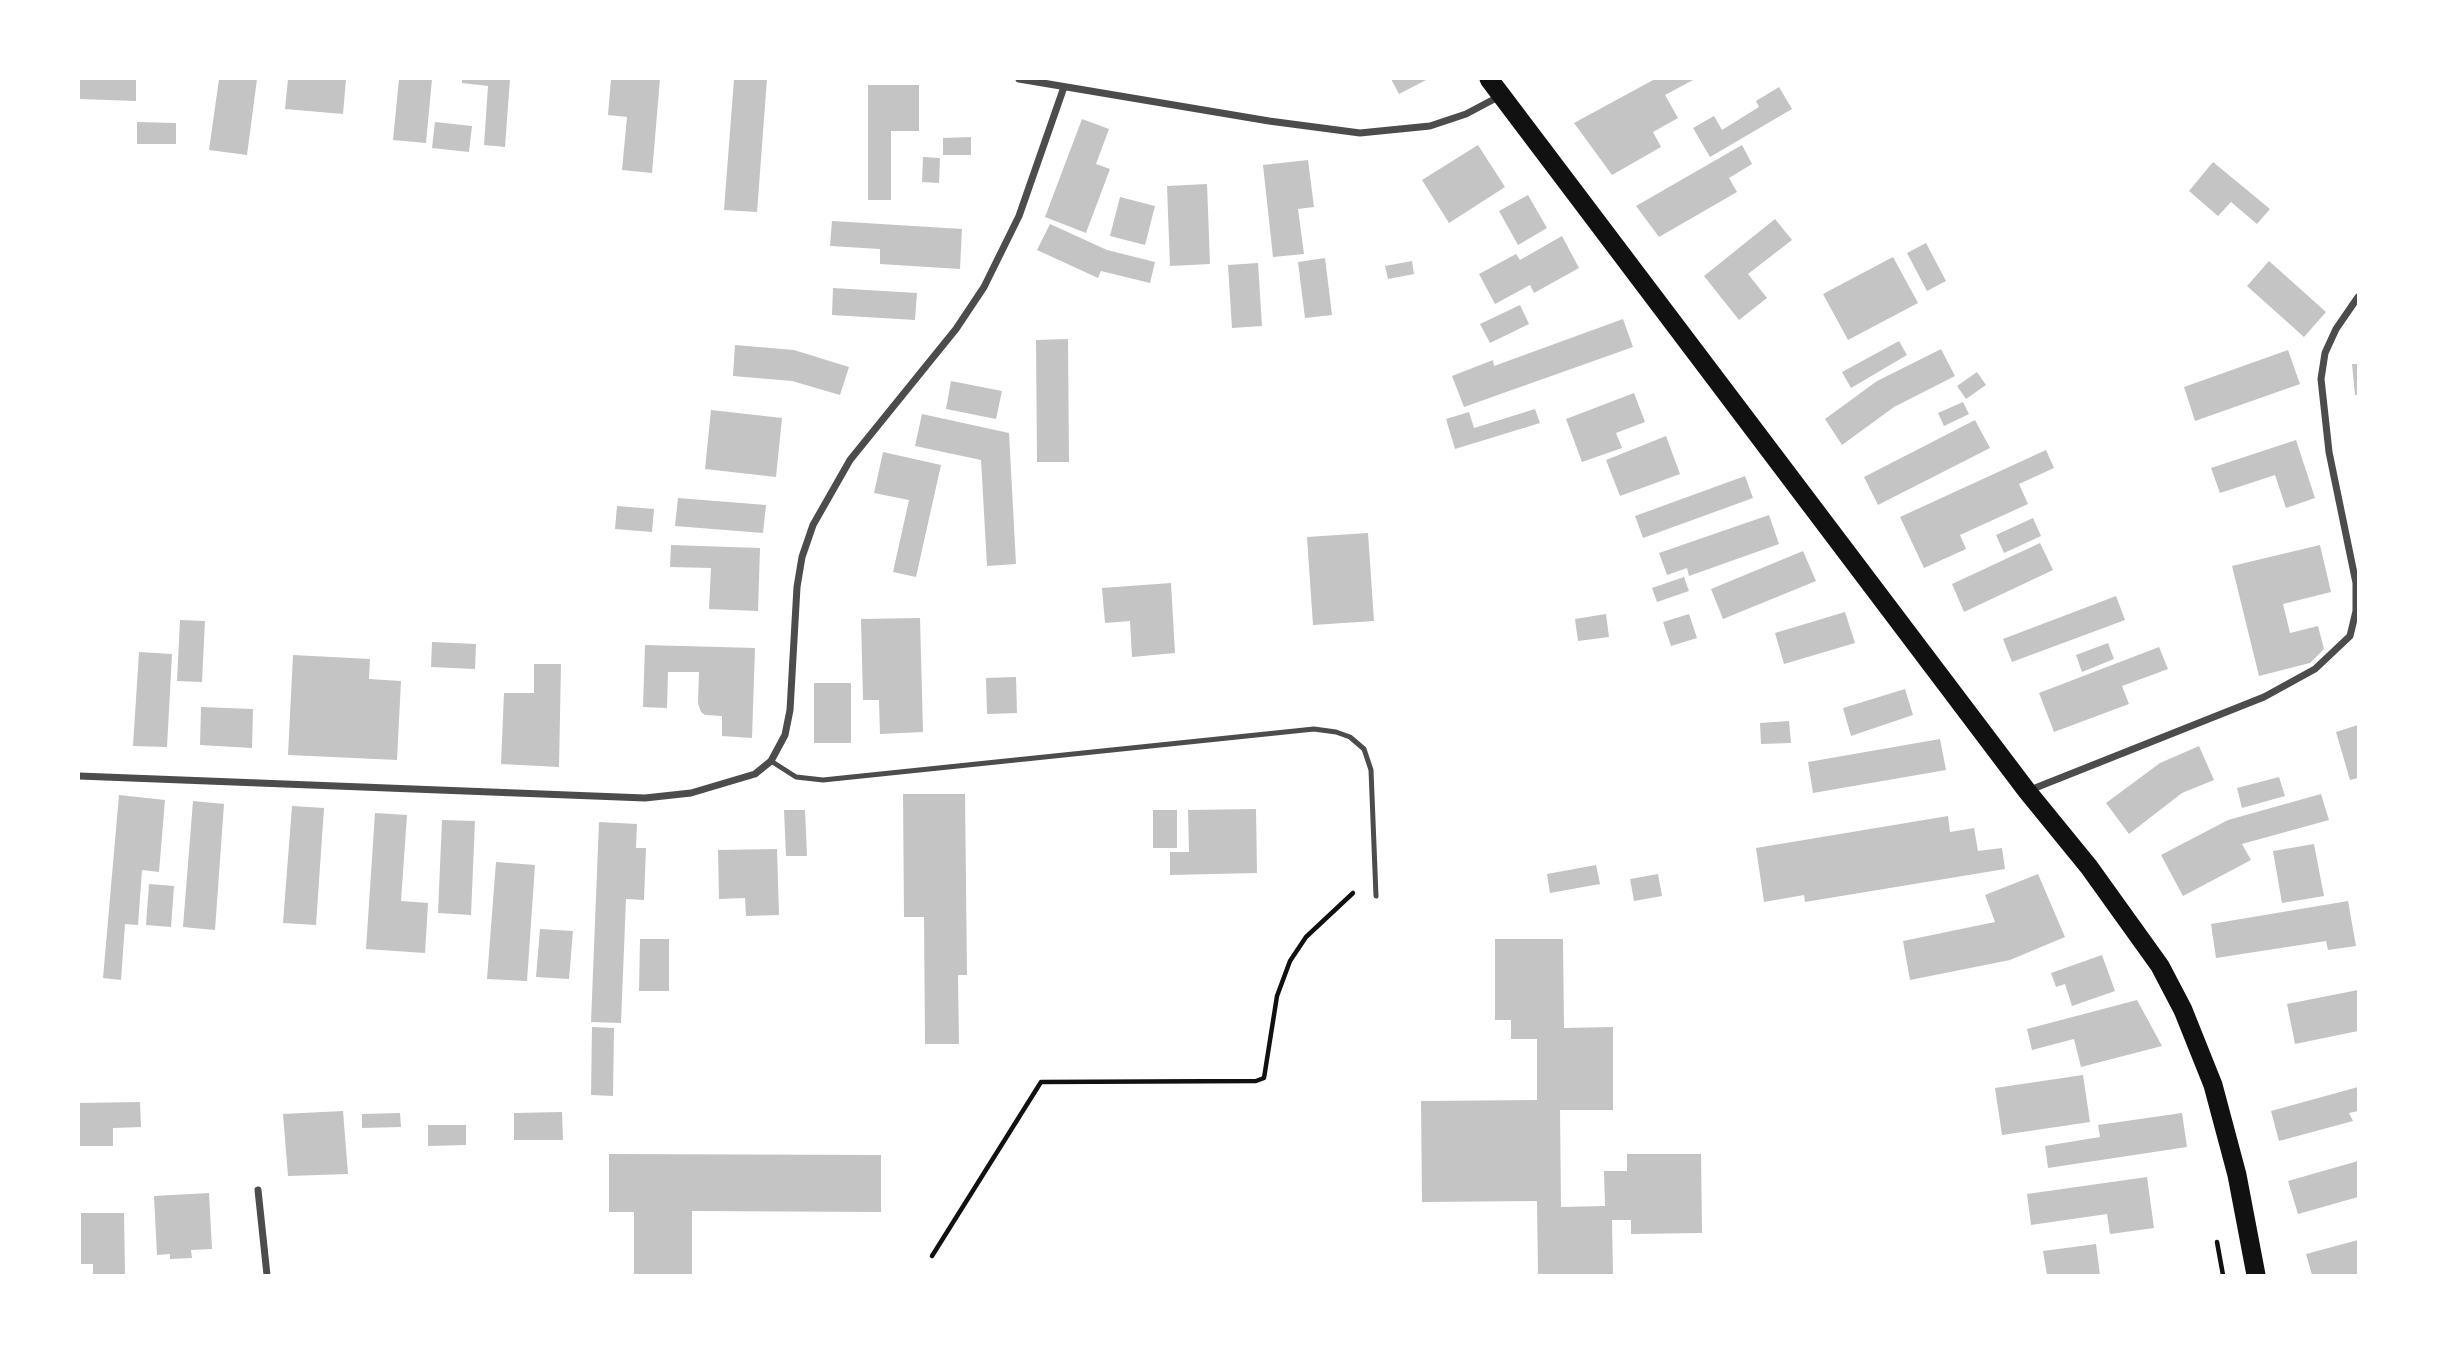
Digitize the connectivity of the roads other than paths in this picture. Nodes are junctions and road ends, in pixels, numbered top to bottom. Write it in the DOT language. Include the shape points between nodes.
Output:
graph roads {
  1 [pos="1019,79"];
  2 [pos="1489,79"];
  3 [pos="1064,86"];
  4 [pos="1501,96"];
  5 [pos="2358,297"];
  6 [pos="2354,635"];
  7 [pos="771,761"];
  8 [pos="79,776"];
  9 [pos="2026,791"];
  10 [pos="1376,896"];
  11 [pos="258,1191"];
  12 [pos="267,1275"];
  13 [pos="2256,1275"];
  1 -- 3 [label="street"];
  2 -- 4 [label="highway"];
  3 -- 4 [label="street" via="1360,133 1430,126"];
  3 -- 7 [label="street" via="1019,216 984,287 956,330 850,460 813,525 797,587 790,710 785,735"];
  4 -- 9 [label="highway"];
  5 -- 6 [label="street" via="2336,329 2321,379 2329,452 2356,583"];
  6 -- 9 [label="street" via="2315,668 2264,697"];
  7 -- 8 [label="street" via="755,774 727,784 645,798"];
  7 -- 10 [label="lane" via="796,777 823,780 1314,729 1336,732 1364,749 1371,770"];
  9 -- 13 [label="highway" via="2130,922 2183,1010 2226,1130"];
  11 -- 12 [label="street"];
}
